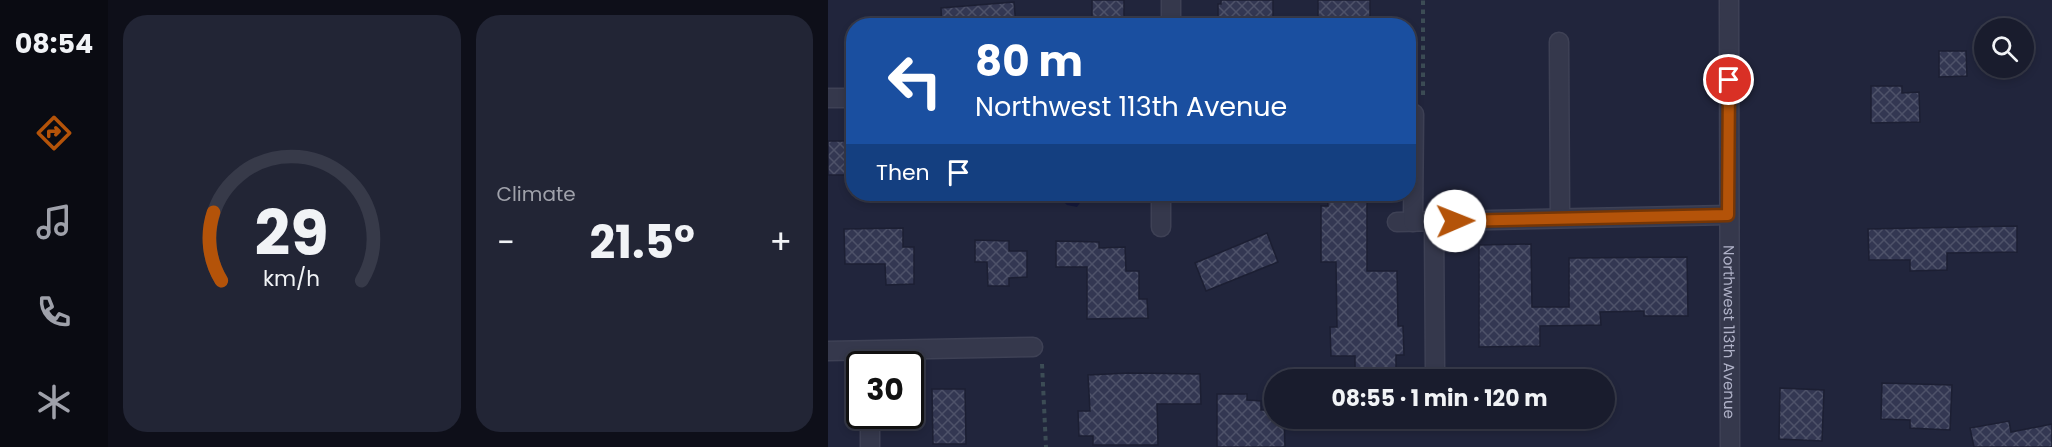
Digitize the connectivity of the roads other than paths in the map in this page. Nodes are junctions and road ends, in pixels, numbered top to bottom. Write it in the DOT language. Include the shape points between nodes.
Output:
graph roads {
  1 [pos="1171,0"];
  2 [pos="1729,0"];
  3 [pos="1171,18"];
  4 [pos="1559,42"];
  5 [pos="828,98"];
  6 [pos="846,98"];
  7 [pos="1161,201"];
  8 [pos="1407,201"];
  9 [pos="1728,215"];
  10 [pos="1560,218"];
  11 [pos="1434,221"];
  12 [pos="1161,226"];
  13 [pos="1033,346"];
  14 [pos="828,351"];
  15 [pos="924,353"];
  16 [pos="846,354"];
  17 [pos="1435,368"];
  18 [pos="870,429"];
  19 [pos="870,447"];
  20 [pos="1730,447"];
  1 -- 3 [label="street"];
  2 -- 9 [label="street, Northwest 113th Avenue"];
  4 -- 10 [label="street"];
  5 -- 6 [label="street"];
  7 -- 12 [label="street"];
  8 -- 11 [label="street" via="1405,222"];
  9 -- 10 [label="street"];
  9 -- 20 [label="street, Northwest 113th Avenue"];
  10 -- 11 [label="street"];
  11 -- 17 [label="street"];
  13 -- 15 [label="street"];
  14 -- 16 [label="street"];
  18 -- 19 [label="street"];
}
